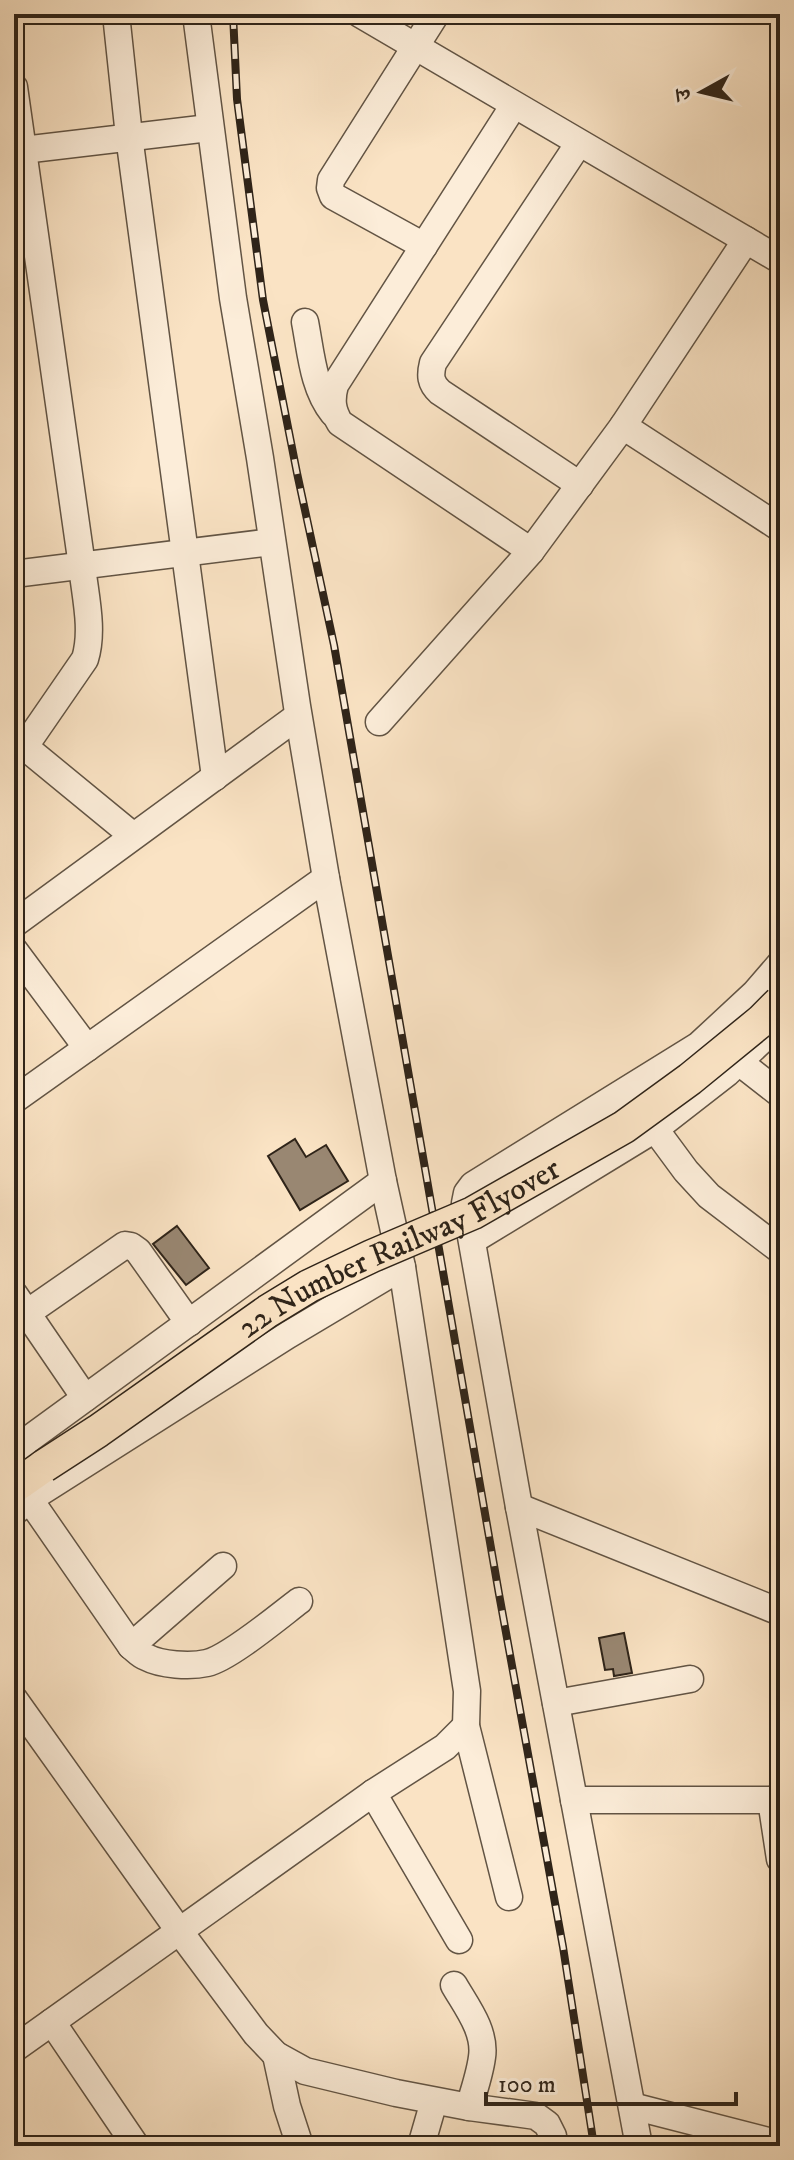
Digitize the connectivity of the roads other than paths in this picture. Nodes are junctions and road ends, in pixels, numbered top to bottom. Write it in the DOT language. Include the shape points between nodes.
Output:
graph roads {
  1 [pos="116,14"];
  2 [pos="196,14"];
  3 [pos="360,14"];
  4 [pos="436,14"];
  5 [pos="416,46"];
  6 [pos="14,87"];
  7 [pos="514,105"];
  8 [pos="209,128"];
  9 [pos="129,136"];
  10 [pos="579,143"];
  11 [pos="23,150"];
  12 [pos="22,200"];
  13 [pos="746,240"];
  14 [pos="424,246"];
  15 [pos="780,260"];
  16 [pos="305,322"];
  17 [pos="334,414"];
  18 [pos="623,426"];
  19 [pos="580,485"];
  20 [pos="780,528"];
  21 [pos="272,542"];
  22 [pos="531,551"];
  23 [pos="184,553"];
  24 [pos="82,566"];
  25 [pos="14,574"];
  26 [pos="298,711"];
  27 [pos="379,722"];
  28 [pos="20,742"];
  29 [pos="214,773"];
  30 [pos="126,830"];
  31 [pos="326,878"];
  32 [pos="14,911"];
  33 [pos="14,924"];
  34 [pos="14,950"];
  35 [pos="780,964"];
  36 [pos="780,1002"];
  37 [pos="780,1023"];
  38 [pos="87,1048"];
  39 [pos="739,1062"];
  40 [pos="780,1094"];
  41 [pos="14,1100"];
  42 [pos="655,1129"];
  43 [pos="383,1181"];
  44 [pos="473,1240"];
  45 [pos="780,1250"];
  46 [pos="402,1267"];
  47 [pos="21,1304"];
  48 [pos="189,1323"];
  49 [pos="85,1398"];
  50 [pos="14,1450"];
  51 [pos="19,1500"];
  52 [pos="519,1507"];
  53 [pos="223,1566"];
  54 [pos="299,1601"];
  55 [pos="780,1612"];
  56 [pos="131,1646"];
  57 [pos="690,1679"];
  58 [pos="14,1699"];
  59 [pos="556,1703"];
  60 [pos="466,1726"];
  61 [pos="373,1793"];
  62 [pos="574,1800"];
  63 [pos="776,1800"];
  64 [pos="780,1859"];
  65 [pos="509,1897"];
  66 [pos="180,1932"];
  67 [pos="459,1940"];
  68 [pos="454,1985"];
  69 [pos="52,2022"];
  70 [pos="14,2049"];
  71 [pos="276,2055"];
  72 [pos="434,2101"];
  73 [pos="632,2106"];
  74 [pos="469,2107"];
  75 [pos="780,2144"];
  76 [pos="136,2146"];
  77 [pos="300,2146"];
  78 [pos="421,2146"];
  79 [pos="554,2146"];
  80 [pos="639,2146"];
  1 -- 9 [label="street"];
  2 -- 8 [label="street"];
  3 -- 5 [label="street"];
  4 -- 5 [label="street"];
  5 -- 7 [label="street"];
  5 -- 14 [label="street" via="330,188 333,196"];
  6 -- 11 [label="street"];
  7 -- 10 [label="street"];
  7 -- 14 [label="street"];
  8 -- 9 [label="street"];
  8 -- 21 [label="street"];
  9 -- 11 [label="street"];
  9 -- 23 [label="street"];
  10 -- 13 [label="street"];
  10 -- 19 [label="street" via="430,373 440,392"];
  11 -- 12 [label="street"];
  12 -- 24 [label="street"];
  13 -- 15 [label="street"];
  13 -- 18 [label="street"];
  14 -- 17 [label="street" via="335,385"];
  16 -- 17 [label="street" via="318,388"];
  17 -- 22 [label="street"];
  18 -- 19 [label="street"];
  18 -- 20 [label="street"];
  19 -- 22 [label="street"];
  21 -- 23 [label="street"];
  21 -- 26 [label="street"];
  22 -- 27 [label="street"];
  23 -- 24 [label="street"];
  23 -- 29 [label="street"];
  24 -- 25 [label="street"];
  24 -- 28 [label="street" via="89,634 85,659"];
  26 -- 29 [label="street"];
  26 -- 31 [label="street"];
  28 -- 30 [label="street"];
  29 -- 30 [label="street"];
  29 -- 33 [label="street"];
  30 -- 32 [label="street"];
  31 -- 38 [label="street"];
  31 -- 43 [label="street"];
  34 -- 38 [label="street"];
  35 -- 44 [label="street" via="699,1045 473,1185 465,1203"];
  36 -- 51 [label="main road, 22 Number Railway Flyover, bridge" via="702,1070 624,1127 473,1213 309,1286 268,1311 44,1466"];
  37 -- 39 [label="street"];
  38 -- 41 [label="street"];
  39 -- 40 [label="street"];
  39 -- 42 [label="street"];
  42 -- 44 [label="street"];
  42 -- 45 [label="street" via="709,1196"];
  43 -- 46 [label="street"];
  43 -- 48 [label="street"];
  44 -- 52 [label="street"];
  46 -- 51 [label="street"];
  46 -- 60 [label="street" via="467,1691"];
  47 -- 48 [label="street" via="125,1245 138,1251"];
  47 -- 49 [label="street"];
  48 -- 49 [label="street"];
  49 -- 50 [label="street"];
  51 -- 56 [label="street"];
  52 -- 55 [label="street"];
  52 -- 59 [label="street"];
  53 -- 56 [label="street"];
  54 -- 56 [label="street" via="209,1663 163,1662"];
  57 -- 59 [label="street"];
  58 -- 66 [label="street"];
  59 -- 62 [label="street"];
  60 -- 61 [label="street" via="445,1747"];
  60 -- 65 [label="street"];
  61 -- 66 [label="street"];
  61 -- 67 [label="street"];
  62 -- 63 [label="street"];
  62 -- 73 [label="street"];
  63 -- 64 [label="street"];
  66 -- 69 [label="street"];
  66 -- 71 [label="street"];
  68 -- 74 [label="street" via="482,2043"];
  69 -- 70 [label="street"];
  69 -- 76 [label="street"];
  71 -- 72 [label="street" via="305,2071"];
  71 -- 77 [label="street"];
  72 -- 74 [label="street"];
  72 -- 78 [label="street"];
  73 -- 75 [label="street"];
  73 -- 80 [label="street"];
  74 -- 79 [label="street" via="536,2116 547,2124"];
}
